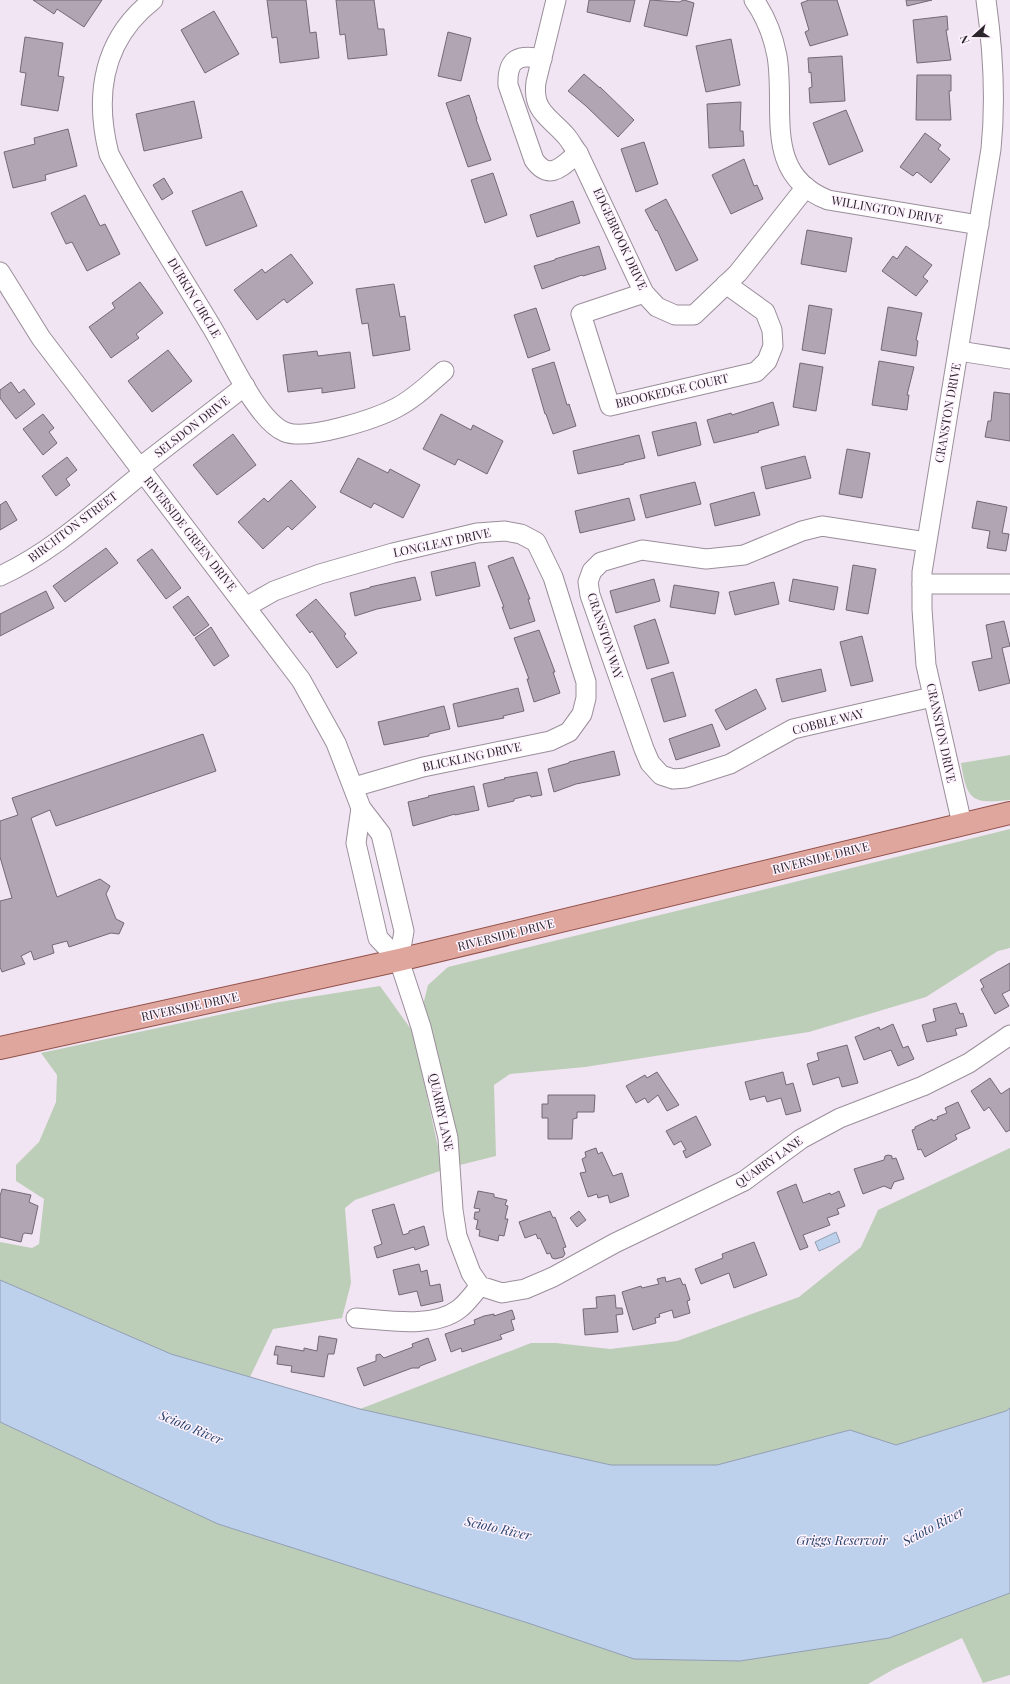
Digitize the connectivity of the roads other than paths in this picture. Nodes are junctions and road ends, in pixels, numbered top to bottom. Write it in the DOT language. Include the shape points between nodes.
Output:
graph roads {
  1 [pos="152,0"];
  2 [pos="556,0"];
  3 [pos="754,0"];
  4 [pos="986,0"];
  5 [pos="542,58"];
  6 [pos="1002,132"];
  7 [pos="578,153"];
  8 [pos="806,187"];
  9 [pos="980,225"];
  10 [pos="0,272"];
  11 [pos="726,284"];
  12 [pos="644,293"];
  13 [pos="959,351"];
  14 [pos="1010,359"];
  15 [pos="444,371"];
  16 [pos="245,386"];
  17 [pos="141,471"];
  18 [pos="926,542"];
  19 [pos="0,576"];
  20 [pos="922,584"];
  21 [pos="1010,584"];
  22 [pos="246,607"];
  23 [pos="932,698"];
  24 [pos="582,714"];
  25 [pos="661,775"];
  26 [pos="354,787"];
  27 [pos="360,808"];
  28 [pos="1010,813"];
  29 [pos="962,824"];
  30 [pos="399,960"];
  31 [pos="1010,1035"];
  32 [pos="0,1048"];
  33 [pos="480,1286"];
  34 [pos="356,1318"];
  1 -- 16 [label="street, DURKIN CIRCLE" via="127,24 112,52 101,102 103,130 109,154 118,173 220,340"];
  2 -- 5 [label="street, EDGEBROOK DRIVE"];
  3 -- 8 [label="street, WILLINGTON DRIVE" via="769,27 777,56 780,137 783,151 794,176"];
  4 -- 6 [label="street, CRANSTON DRIVE"];
  5 -- 7 [label="street, EDGEBROOK DRIVE" via="535,94 538,106"];
  5 -- 7 [label="street" via="525,56 514,61 508,72 508,85 534,160 540,168 548,172 558,170"];
  6 -- 9 [label="street, CRANSTON DRIVE"];
  7 -- 12 [label="street, EDGEBROOK DRIVE"];
  8 -- 9 [label="street, WILLINGTON DRIVE" via="828,200"];
  8 -- 11 [label="street, EDGEBROOK DRIVE" via="738,273"];
  9 -- 13 [label="street, CRANSTON DRIVE"];
  10 -- 17 [label="street, RIVERSIDE GREEN DRIVE" via="41,338"];
  11 -- 12 [label="street, EDGEBROOK DRIVE" via="694,315 675,315 657,307"];
  11 -- 12 [label="street, BROOKEDGE COURT" via="765,312 772,330 772,346 767,361 756,372 610,406 581,314"];
  13 -- 14 [label="street"];
  13 -- 18 [label="street, CRANSTON DRIVE"];
  15 -- 16 [label="street, DURKIN CIRCLE" via="397,408 372,418 316,433 295,434 276,426"];
  16 -- 17 [label="street, SELSDON DRIVE"];
  17 -- 19 [label="street, BIRCHTON STREET" via="57,541"];
  17 -- 22 [label="street, RIVERSIDE GREEN DRIVE"];
  18 -- 20 [label="street, CRANSTON DRIVE"];
  18 -- 25 [label="street, CRANSTON WAY" via="822,526 802,531 744,555 706,558 642,550 601,562 590,576 590,595 644,749 650,763"];
  20 -- 21 [label="street"];
  20 -- 23 [label="street, CRANSTON DRIVE" via="924,646"];
  22 -- 24 [label="street, LONGLEAT DRIVE" via="274,591 320,574 392,553 477,533 505,531 521,534 536,542 553,577 586,682"];
  22 -- 26 [label="street, RIVERSIDE GREEN DRIVE" via="301,680 336,742"];
  23 -- 25 [label="street, COBBLE WAY" via="793,729 730,764 686,778 673,779"];
  23 -- 29 [label="street, CRANSTON DRIVE"];
  24 -- 26 [label="street, BLICKLING DRIVE" via="569,732 550,741 423,767"];
  26 -- 27 [label="street, RIVERSIDE GREEN DRIVE"];
  27 -- 30 [label="street, RIVERSIDE GREEN DRIVE" via="381,834 404,931"];
  27 -- 30 [label="street, RIVERSIDE GREEN DRIVE" via="356,843 378,938"];
  28 -- 29 [label="main road, RIVERSIDE DRIVE"];
  29 -- 30 [label="main road, RIVERSIDE DRIVE"];
  30 -- 32 [label="main road, RIVERSIDE DRIVE"];
  30 -- 33 [label="street, QUARRY LANE" via="421,1027 448,1138 457,1236 471,1273"];
  31 -- 33 [label="street, QUARRY LANE" via="969,1063 923,1086 840,1118 801,1139 744,1181 615,1243 553,1277 525,1289 502,1293"];
  33 -- 34 [label="street" via="458,1310 420,1322"];
}
